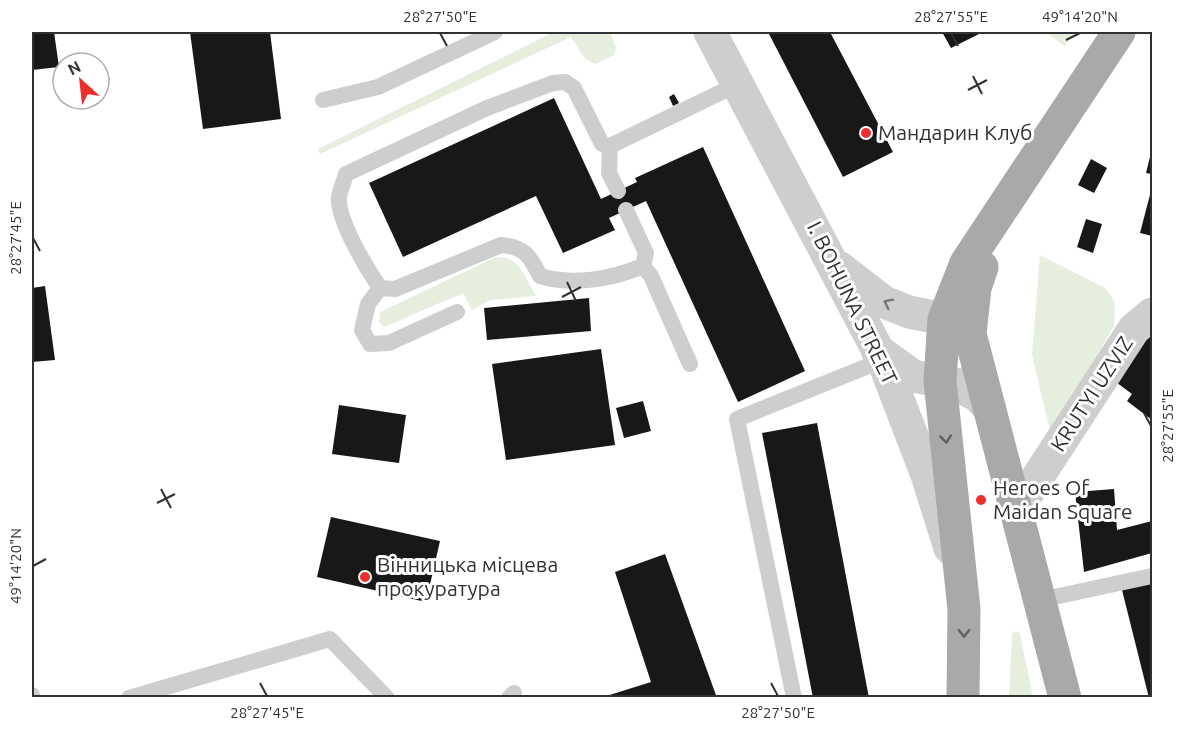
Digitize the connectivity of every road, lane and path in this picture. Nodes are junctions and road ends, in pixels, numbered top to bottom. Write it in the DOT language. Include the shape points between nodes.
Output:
graph roads {
  1 [pos="495,32"];
  2 [pos="710,32"];
  3 [pos="1119,32"];
  4 [pos="738,84"];
  5 [pos="323,100"];
  6 [pos="610,146"];
  7 [pos="618,191"];
  8 [pos="626,210"];
  9 [pos="833,261"];
  10 [pos="643,266"];
  11 [pos="380,288"];
  12 [pos="457,312"];
  13 [pos="1152,314"];
  14 [pos="963,336"];
  15 [pos="879,354"];
  16 [pos="690,364"];
  17 [pos="940,381"];
  18 [pos="990,409"];
  19 [pos="1017,509"];
  20 [pos="1152,576"];
  21 [pos="963,589"];
  22 [pos="1040,600"];
  23 [pos="129,698"];
  24 [pos="387,698"];
  25 [pos="794,698"];
  26 [pos="963,698"];
  27 [pos="1065,698"];
  1 -- 5 [label="lane" via="378,87"];
  2 -- 4 [label="street, I. BOHUNA STREET"];
  3 -- 14 [label="main road" via="966,263"];
  4 -- 6 [label="lane"];
  4 -- 9 [label="street, I. BOHUNA STREET"];
  6 -- 7 [label="lane" via="609,173"];
  6 -- 11 [label="lane" via="602,144 574,88 565,82 553,83 487,108 346,174 339,199 346,224"];
  8 -- 10 [label="lane" via="646,253"];
  14 -- 9 [label="street, one-way" via="884,302"];
  9 -- 15 [label="street, I. BOHUNA STREET"];
  10 -- 11 [label="lane" via="616,277 556,281 540,276 517,246 501,245 395,290"];
  10 -- 16 [label="lane"];
  11 -- 12 [label="lane" via="368,304 362,330 370,344 389,343"];
  13 -- 19 [label="street, KRUTYI UZVIZ" via="1134,329"];
  14 -- 17 [label="main road"];
  14 -- 17 [label="street" via="959,371"];
  14 -- 18 [label="main road"];
  15 -- 17 [label="street" via="912,376"];
  15 -- 21 [label="street, I. BOHUNA STREET" via="927,475"];
  15 -- 25 [label="lane" via="737,419"];
  17 -- 18 [label="street" via="956,384 978,396"];
  17 -- 21 [label="main road, one-way"];
  18 -- 19 [label="main road"];
  19 -- 22 [label="main road"];
  20 -- 22 [label="lane"];
  21 -- 26 [label="main road, one-way"];
  22 -- 27 [label="main road"];
  23 -- 24 [label="lane" via="330,639"];
}
